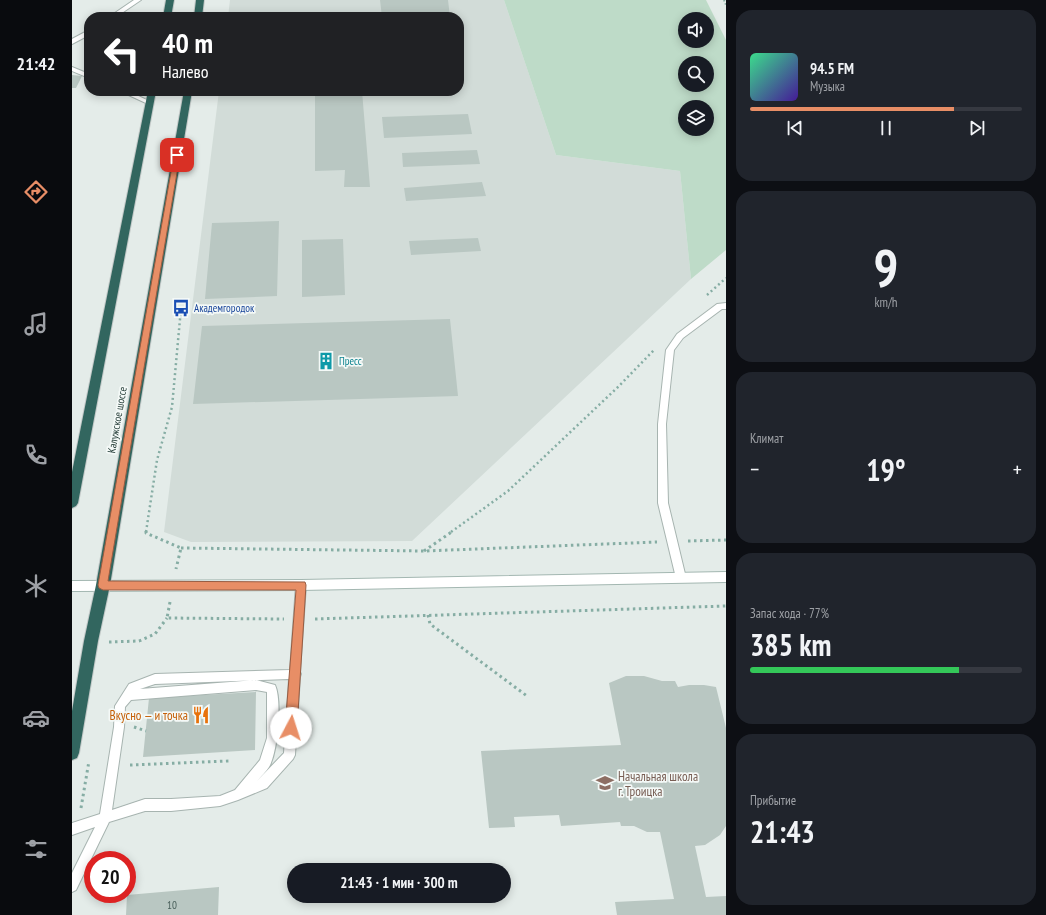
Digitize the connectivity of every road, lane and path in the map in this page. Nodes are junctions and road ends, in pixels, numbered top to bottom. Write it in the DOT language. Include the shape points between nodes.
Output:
graph roads {
  1 [pos="138,0"];
  2 [pos="170,0"];
  3 [pos="200,0"];
  4 [pos="724,0"];
  5 [pos="726,5"];
  6 [pos="120,12"];
  7 [pos="168,12"];
  8 [pos="199,12"];
  9 [pos="84,35"];
  10 [pos="72,42"];
  11 [pos="72,69"];
  12 [pos="84,74"];
  13 [pos="135,96"];
  14 [pos="151,96"];
  15 [pos="187,96"];
  16 [pos="150,103"];
  17 [pos="726,278"];
  18 [pos="703,299"];
  19 [pos="726,306"];
  20 [pos="181,308"];
  21 [pos="660,343"];
  22 [pos="72,502"];
  23 [pos="726,540"];
  24 [pos="673,542"];
  25 [pos="181,548"];
  26 [pos="424,551"];
  27 [pos="726,577"];
  28 [pos="681,578"];
  29 [pos="103,585"];
  30 [pos="172,585"];
  31 [pos="301,585"];
  32 [pos="72,586"];
  33 [pos="726,606"];
  34 [pos="428,615"];
  35 [pos="167,618"];
  36 [pos="299,619"];
  37 [pos="108,642"];
  38 [pos="296,674"];
  39 [pos="128,695"];
  40 [pos="527,696"];
  41 [pos="132,726"];
  42 [pos="132,734"];
  43 [pos="72,753"];
  44 [pos="130,757"];
  45 [pos="229,760"];
  46 [pos="238,795"];
  47 [pos="105,818"];
  48 [pos="72,829"];
  49 [pos="72,886"];
  1 -- 6 [label="lane"];
  2 -- 7 [label="highway"];
  3 -- 8 [label="highway"];
  4 -- 5 [label="path"];
  9 -- 10 [label="lane"];
  11 -- 12 [label="lane"];
  13 -- 16 [label="lane"];
  14 -- 16 [label="highway"];
  15 -- 29 [label="highway, Калужское шоссе"];
  16 -- 22 [label="highway"];
  17 -- 18 [label="path"];
  19 -- 24 [label="lane" via="720,306 680,336 670,350 662,424 663,503"];
  20 -- 25 [label="path" via="172,407 157,460 146,533"];
  21 -- 26 [label="path" via="618,388 508,491"];
  23 -- 24 [label="path"];
  24 -- 26 [label="path"];
  24 -- 28 [label="lane"];
  25 -- 26 [label="path"];
  25 -- 30 [label="path"];
  27 -- 28 [label="main road"];
  28 -- 31 [label="main road"];
  29 -- 30 [label="main road"];
  29 -- 32 [label="main road"];
  29 -- 43 [label="highway, Калужское шоссе"];
  30 -- 31 [label="main road"];
  30 -- 35 [label="path"];
  31 -- 36 [label="lane"];
  33 -- 34 [label="path"];
  34 -- 36 [label="path"];
  34 -- 40 [label="path" via="430,624"];
  35 -- 36 [label="path"];
  35 -- 37 [label="path" via="155,634 139,642"];
  36 -- 38 [label="lane"];
  38 -- 39 [label="lane" via="156,679 133,687"];
  38 -- 46 [label="lane" via="289,755 263,784"];
  39 -- 46 [label="lane" via="256,685 271,688 272,738 265,763"];
  39 -- 47 [label="lane" via="120,706"];
  41 -- 42 [label="path"];
  44 -- 45 [label="path" via="130,765"];
  46 -- 47 [label="lane" via="220,802 145,805"];
  47 -- 48 [label="lane"];
  47 -- 49 [label="lane"];
}
